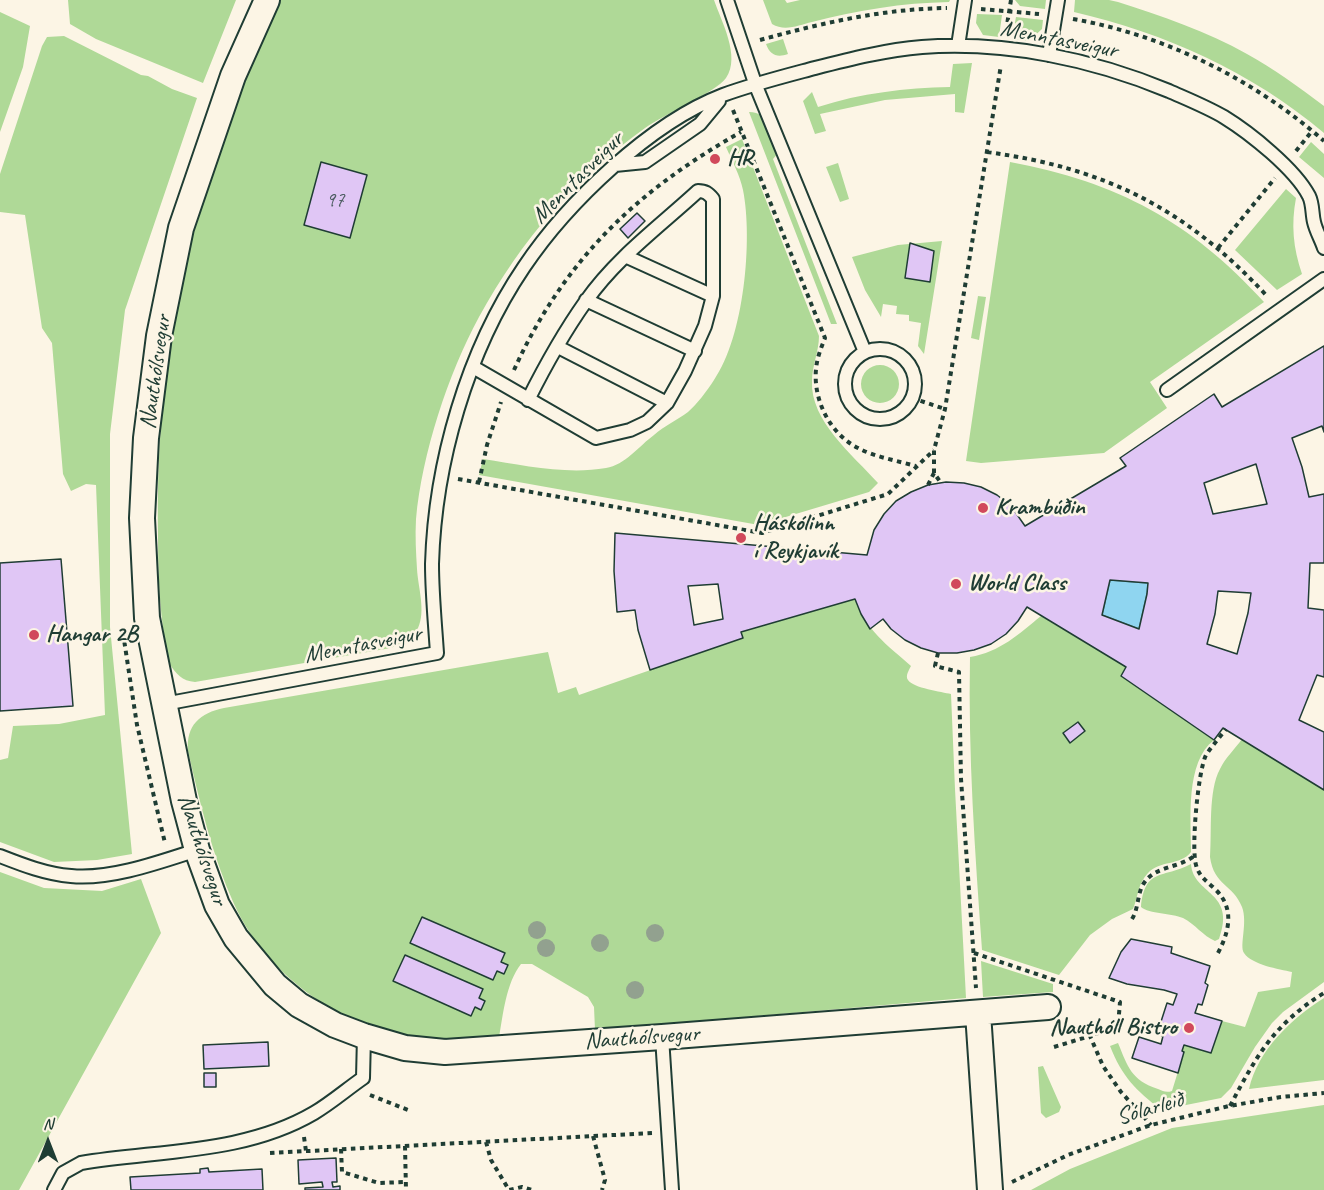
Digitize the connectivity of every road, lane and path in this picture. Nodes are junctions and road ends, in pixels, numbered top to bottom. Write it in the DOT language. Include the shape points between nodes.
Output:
graph roads {
  1 [pos="267,0"];
  2 [pos="727,0"];
  3 [pos="965,0"];
  4 [pos="1011,0"];
  5 [pos="1058,0"];
  6 [pos="958,46"];
  7 [pos="1003,49"];
  8 [pos="1049,55"];
  9 [pos="756,86"];
  10 [pos="725,95"];
  11 [pos="1312,131"];
  12 [pos="987,152"];
  13 [pos="1285,166"];
  14 [pos="1218,248"];
  15 [pos="1324,248"];
  16 [pos="625,256"];
  17 [pos="1324,279"];
  18 [pos="1266,295"];
  19 [pos="713,296"];
  20 [pos="586,300"];
  21 [pos="558,347"];
  22 [pos="695,351"];
  23 [pos="865,352"];
  24 [pos="473,367"];
  25 [pos="1167,390"];
  26 [pos="912,398"];
  27 [pos="528,400"];
  28 [pos="667,403"];
  29 [pos="945,409"];
  30 [pos="934,450"];
  31 [pos="917,466"];
  32 [pos="934,472"];
  33 [pos="443,476"];
  34 [pos="941,483"];
  35 [pos="928,485"];
  36 [pos="939,653"];
  37 [pos="164,704"];
  38 [pos="1226,729"];
  39 [pos="197,850"];
  40 [pos="0,856"];
  41 [pos="1195,856"];
  42 [pos="1132,919"];
  43 [pos="1218,953"];
  44 [pos="1324,993"];
  45 [pos="1048,1006"];
  46 [pos="978,1013"];
  47 [pos="364,1036"];
  48 [pos="662,1037"];
  49 [pos="1054,1047"];
  50 [pos="350,1088"];
  51 [pos="1324,1093"];
  52 [pos="1229,1107"];
  53 [pos="408,1110"];
  54 [pos="1151,1125"];
  55 [pos="668,1132"];
  56 [pos="593,1136"];
  57 [pos="486,1142"];
  58 [pos="405,1146"];
  59 [pos="341,1149"];
  60 [pos="270,1153"];
  61 [pos="406,1182"];
  62 [pos="998,1187"];
  63 [pos="54,1190"];
  64 [pos="406,1190"];
  65 [pos="532,1190"];
  66 [pos="602,1190"];
  67 [pos="672,1190"];
  1 -- 37 [label="street, Nauthólsvegur" via="232,76 181,228 159,336 146,438 142,518 147,618"];
  2 -- 9 [label="lane"];
  3 -- 6 [label="lane"];
  4 -- 7 [label="path"];
  5 -- 8 [label="lane"];
  6 -- 7 [label="lane, Menntasveigur"];
  6 -- 9 [label="lane, Menntasveigur" via="922,47 854,58"];
  7 -- 8 [label="lane, Menntasveigur"];
  7 -- 12 [label="path"];
  8 -- 13 [label="lane, Menntasveigur" via="1100,66 1183,97 1225,117"];
  9 -- 10 [label="lane, Menntasveigur"];
  9 -- 23 [label="lane"];
  10 -- 24 [label="lane, Menntasveigur" via="700,124 645,162 614,165 584,195 525,266 500,306"];
  10 -- 31 [label="path" via="825,338 816,370 818,395 826,417 858,449"];
  11 -- 13 [label="path"];
  12 -- 14 [label="path" via="1054,163 1118,186 1181,220"];
  12 -- 29 [label="path"];
  13 -- 14 [label="path"];
  13 -- 15 [label="lane, Menntasveigur" via="1310,198"];
  14 -- 18 [label="path"];
  16 -- 19 [label="lane"];
  16 -- 19 [label="lane" via="698,191 704,191 713,199"];
  16 -- 20 [label="lane"];
  17 -- 25 [label="lane"];
  19 -- 22 [label="lane"];
  20 -- 21 [label="lane"];
  20 -- 22 [label="lane"];
  21 -- 27 [label="lane"];
  21 -- 28 [label="lane"];
  22 -- 28 [label="lane"];
  23 -- 26 [label="lane" via="877,348 900,354 914,374"];
  23 -- 26 [label="lane" via="848,369 845,381 846,393 856,408 872,418 884,419 896,416"];
  24 -- 27 [label="lane"];
  24 -- 33 [label="lane, Menntasveigur"];
  26 -- 29 [label="path"];
  27 -- 28 [label="lane" via="596,438 647,422"];
  29 -- 30 [label="path"];
  30 -- 31 [label="path"];
  30 -- 32 [label="path"];
  31 -- 33 [label="path" via="888,494 762,533"];
  32 -- 34 [label="path"];
  32 -- 35 [label="path"];
  33 -- 37 [label="lane, Menntasveigur" via="432,563 437,653"];
  36 -- 46 [label="path" via="935,666 959,672 961,779"];
  37 -- 39 [label="street, Nauthólsvegur"];
  38 -- 41 [label="path" via="1205,757 1198,785"];
  39 -- 40 [label="lane" via="112,873 72,876 30,868"];
  39 -- 47 [label="street, Nauthólsvegur" via="217,904 236,938 275,985 299,1005"];
  41 -- 42 [label="path" via="1150,876 1143,884"];
  41 -- 43 [label="path" via="1200,874 1221,895 1229,916"];
  44 -- 52 [label="path" via="1303,1006 1273,1034"];
  45 -- 46 [label="street, Nauthólsvegur"];
  46 -- 48 [label="street, Nauthólsvegur"];
  46 -- 62 [label="street"];
  47 -- 48 [label="street, Nauthólsvegur" via="405,1048 446,1052"];
  47 -- 50 [label="lane" via="363,1078"];
  48 -- 55 [label="lane"];
  49 -- 54 [label="path" via="1090,1036 1102,1066"];
  50 -- 53 [label="path"];
  50 -- 63 [label="lane" via="315,1113 242,1141 81,1163 63,1173"];
  51 -- 52 [label="path, Sólarleið"];
  52 -- 54 [label="path, Sólarleið"];
  54 -- 62 [label="path, Sólarleið" via="1068,1155"];
  55 -- 56 [label="path"];
  55 -- 67 [label="lane"];
  56 -- 57 [label="path"];
  56 -- 66 [label="path" via="605,1180"];
  57 -- 58 [label="path"];
  57 -- 65 [label="path" via="491,1160 509,1190"];
  58 -- 59 [label="path"];
  58 -- 61 [label="path"];
  59 -- 60 [label="path"];
  59 -- 61 [label="path" via="342,1172 379,1183"];
  61 -- 64 [label="path"];
}
